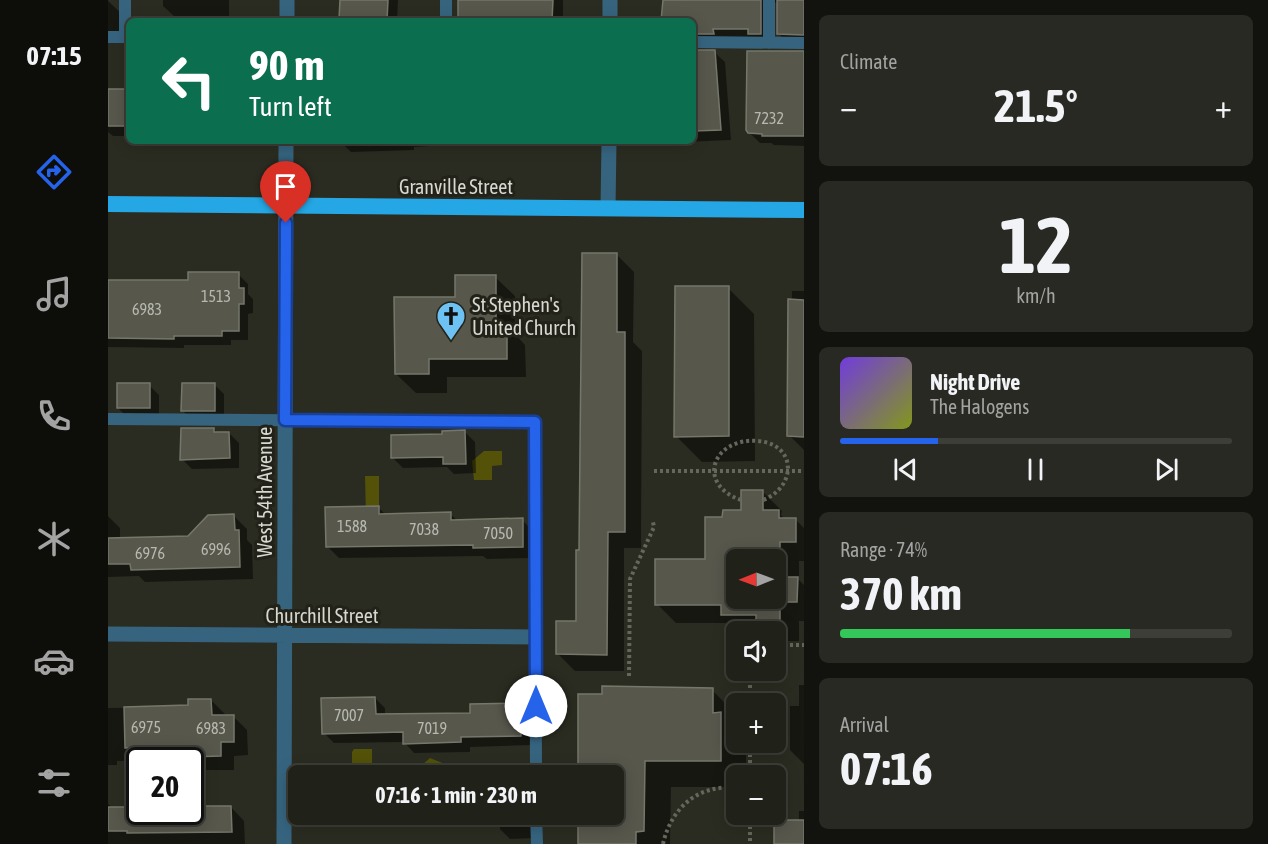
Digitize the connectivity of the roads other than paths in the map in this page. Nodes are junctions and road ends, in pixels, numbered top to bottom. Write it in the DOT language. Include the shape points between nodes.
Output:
graph roads {
  1 [pos="125,0"];
  2 [pos="287,0"];
  3 [pos="446,0"];
  4 [pos="610,0"];
  5 [pos="770,0"];
  6 [pos="126,18"];
  7 [pos="287,18"];
  8 [pos="446,18"];
  9 [pos="610,18"];
  10 [pos="108,37"];
  11 [pos="126,37"];
  12 [pos="696,42"];
  13 [pos="769,43"];
  14 [pos="804,43"];
  15 [pos="286,144"];
  16 [pos="609,144"];
  17 [pos="108,204"];
  18 [pos="286,206"];
  19 [pos="608,208"];
  20 [pos="804,210"];
  21 [pos="108,419"];
  22 [pos="285,420"];
  23 [pos="108,634"];
  24 [pos="285,636"];
  25 [pos="535,637"];
  26 [pos="536,765"];
  27 [pos="536,825"];
  28 [pos="284,844"];
  29 [pos="537,844"];
  1 -- 6 [label="lane"];
  2 -- 7 [label="street"];
  3 -- 8 [label="lane"];
  4 -- 9 [label="street"];
  5 -- 13 [label="lane"];
  10 -- 11 [label="lane"];
  12 -- 13 [label="lane"];
  13 -- 14 [label="lane"];
  15 -- 18 [label="street, West 54th Avenue"];
  16 -- 19 [label="street"];
  17 -- 18 [label="highway, Granville Street"];
  18 -- 19 [label="highway, Granville Street"];
  18 -- 22 [label="street, West 54th Avenue"];
  19 -- 20 [label="highway, Granville Street"];
  21 -- 22 [label="lane"];
  22 -- 24 [label="street, West 54th Avenue"];
  22 -- 25 [label="lane" via="535,422"];
  23 -- 24 [label="street, Churchill Street"];
  24 -- 25 [label="street, Churchill Street"];
  24 -- 28 [label="street, West 54th Avenue"];
  25 -- 26 [label="lane"];
  27 -- 29 [label="lane"];
}
